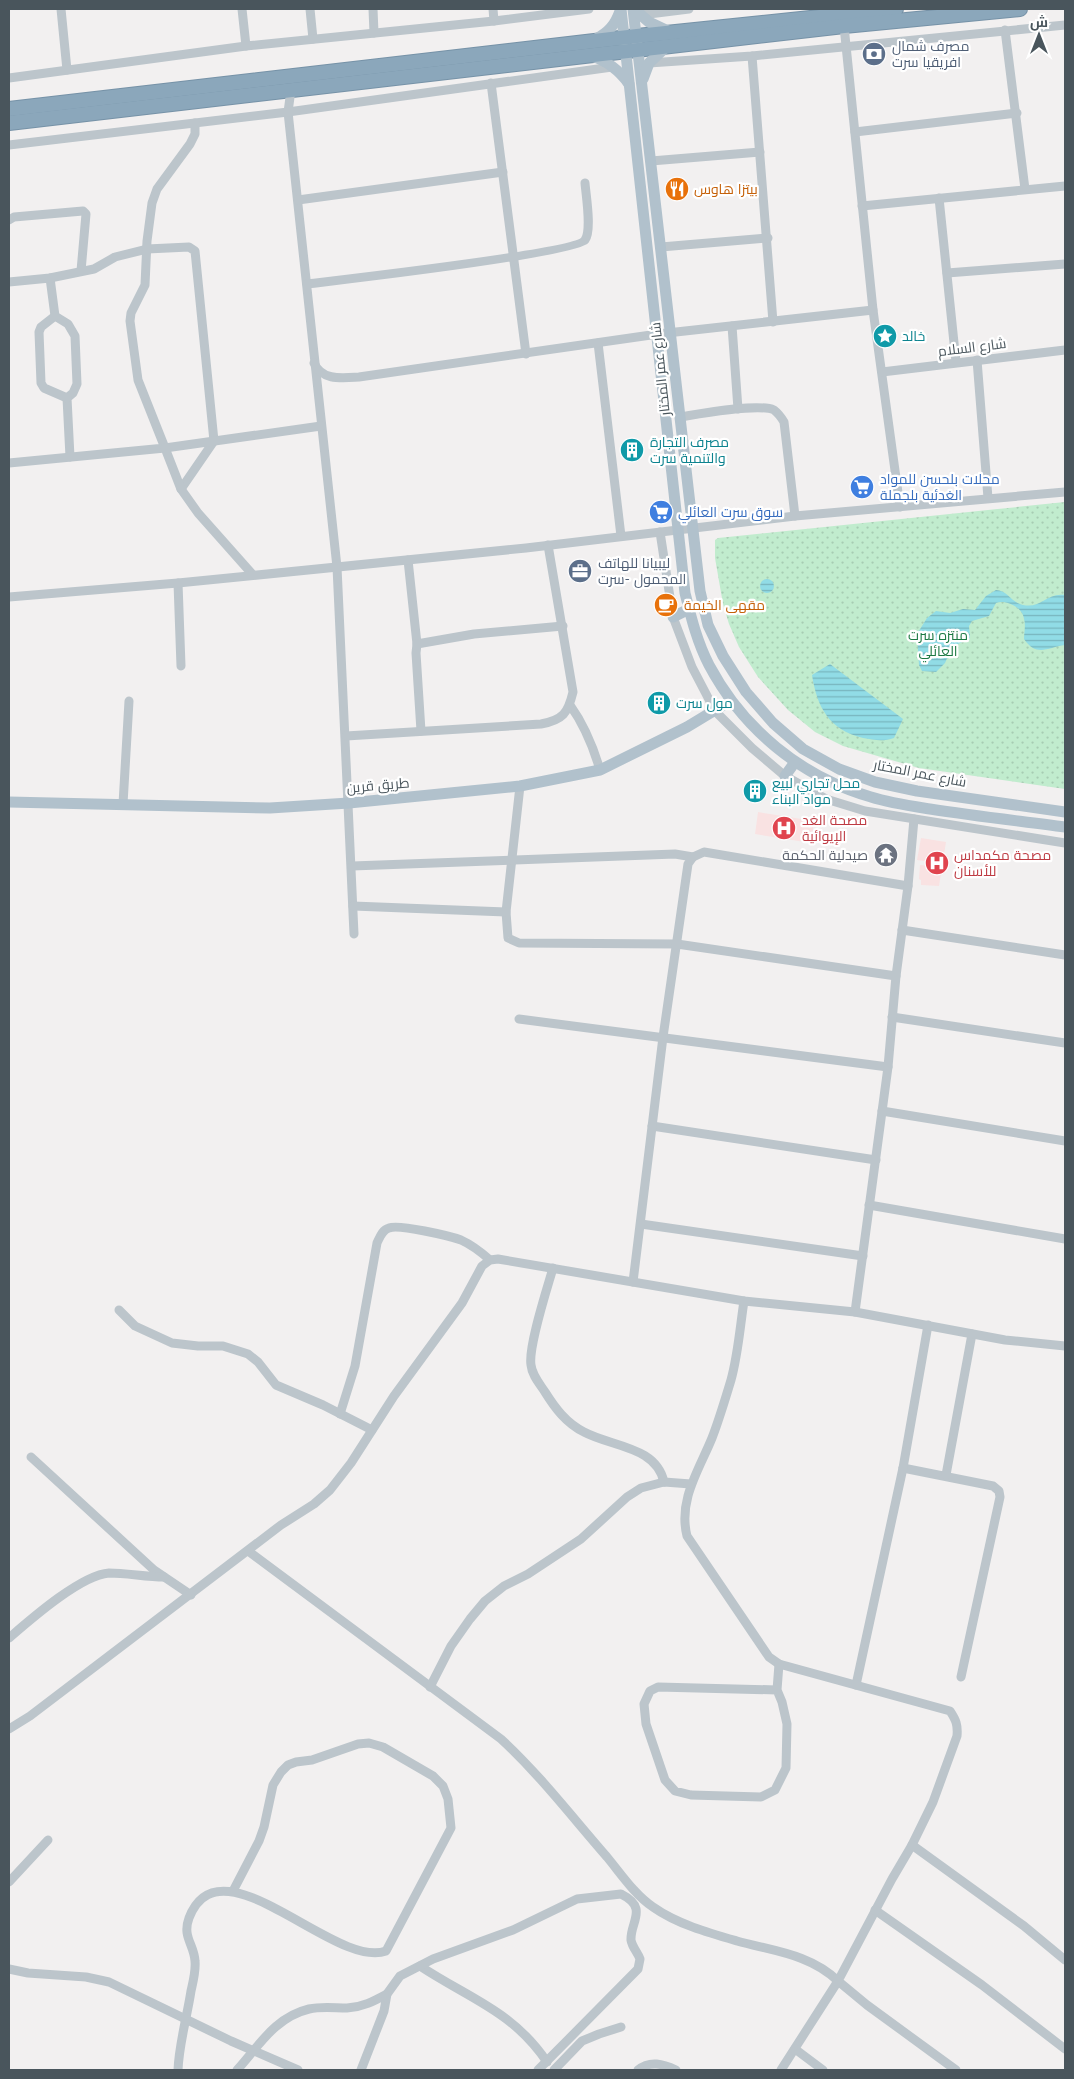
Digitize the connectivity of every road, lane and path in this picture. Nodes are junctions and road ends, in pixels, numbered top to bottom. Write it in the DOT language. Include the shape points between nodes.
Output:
graph roads {
  1 [pos="61,9"];
  2 [pos="242,9"];
  3 [pos="310,9"];
  4 [pos="373,9"];
  5 [pos="493,9"];
  6 [pos="589,9"];
  7 [pos="621,9"];
  8 [pos="689,9"];
  9 [pos="896,9"];
  10 [pos="1020,9"];
  11 [pos="560,11"];
  12 [pos="636,11"];
  13 [pos="827,13"];
  14 [pos="494,21"];
  15 [pos="1065,25"];
  16 [pos="844,26"];
  17 [pos="1005,30"];
  18 [pos="374,32"];
  19 [pos="672,33"];
  20 [pos="313,39"];
  21 [pos="592,41"];
  22 [pos="631,44"];
  23 [pos="847,45"];
  24 [pos="246,46"];
  25 [pos="666,46"];
  26 [pos="589,55"];
  27 [pos="752,56"];
  28 [pos="649,63"];
  29 [pos="612,67"];
  30 [pos="67,70"];
  31 [pos="9,78"];
  32 [pos="491,83"];
  33 [pos="642,83"];
  34 [pos="630,86"];
  35 [pos="291,90"];
  36 [pos="9,109"];
  37 [pos="288,112"];
  38 [pos="1017,114"];
  39 [pos="9,123"];
  40 [pos="195,123"];
  41 [pos="855,132"];
  42 [pos="9,145"];
  43 [pos="760,152"];
  44 [pos="651,161"];
  45 [pos="503,172"];
  46 [pos="585,183"];
  47 [pos="1065,186"];
  48 [pos="1025,189"];
  49 [pos="939,198"];
  50 [pos="298,200"];
  51 [pos="862,206"];
  52 [pos="9,220"];
  53 [pos="768,238"];
  54 [pos="661,247"];
  55 [pos="147,249"];
  56 [pos="515,257"];
  57 [pos="1065,264"];
  58 [pos="81,271"];
  59 [pos="947,273"];
  60 [pos="50,278"];
  61 [pos="9,282"];
  62 [pos="307,284"];
  63 [pos="873,310"];
  64 [pos="54,316"];
  65 [pos="773,322"];
  66 [pos="732,326"];
  67 [pos="671,333"];
  68 [pos="658,334"];
  69 [pos="598,344"];
  70 [pos="1065,350"];
  71 [pos="526,354"];
  72 [pos="313,357"];
  73 [pos="977,360"];
  74 [pos="956,362"];
  75 [pos="882,372"];
  76 [pos="67,398"];
  77 [pos="679,402"];
  78 [pos="665,404"];
  79 [pos="738,409"];
  80 [pos="680,417"];
  81 [pos="321,426"];
  82 [pos="214,441"];
  83 [pos="165,448"];
  84 [pos="70,457"];
  85 [pos="10,459"];
  86 [pos="181,489"];
  87 [pos="1065,492"];
  88 [pos="988,498"];
  89 [pos="900,506"];
  90 [pos="795,516"];
  91 [pos="693,528"];
  92 [pos="678,529"];
  93 [pos="660,532"];
  94 [pos="621,536"];
  95 [pos="548,545"];
  96 [pos="408,560"];
  97 [pos="337,567"];
  98 [pos="253,575"];
  99 [pos="178,584"];
  100 [pos="9,596"];
  101 [pos="689,609"];
  102 [pos="674,617"];
  103 [pos="563,626"];
  104 [pos="417,644"];
  105 [pos="181,666"];
  106 [pos="129,701"];
  107 [pos="730,701"];
  108 [pos="570,705"];
  109 [pos="715,711"];
  110 [pos="421,731"];
  111 [pos="346,736"];
  112 [pos="795,762"];
  113 [pos="600,770"];
  114 [pos="785,776"];
  115 [pos="520,786"];
  116 [pos="9,802"];
  117 [pos="349,803"];
  118 [pos="123,804"];
  119 [pos="1065,812"];
  120 [pos="914,819"];
  121 [pos="1065,827"];
  122 [pos="1065,843"];
  123 [pos="693,857"];
  124 [pos="512,860"];
  125 [pos="352,866"];
  126 [pos="908,886"];
  127 [pos="353,906"];
  128 [pos="506,912"];
  129 [pos="902,930"];
  130 [pos="354,934"];
  131 [pos="677,944"];
  132 [pos="1065,954"];
  133 [pos="896,976"];
  134 [pos="892,1017"];
  135 [pos="519,1019"];
  136 [pos="663,1037"];
  137 [pos="1065,1043"];
  138 [pos="888,1068"];
  139 [pos="882,1111"];
  140 [pos="652,1126"];
  141 [pos="1065,1140"];
  142 [pos="876,1160"];
  143 [pos="869,1205"];
  144 [pos="641,1224"];
  145 [pos="1065,1239"];
  146 [pos="863,1256"];
  147 [pos="490,1260"];
  148 [pos="553,1268"];
  149 [pos="633,1282"];
  150 [pos="744,1301"];
  151 [pos="119,1310"];
  152 [pos="855,1312"];
  153 [pos="928,1326"];
  154 [pos="972,1334"];
  155 [pos="1065,1346"];
  156 [pos="340,1414"];
  157 [pos="372,1430"];
  158 [pos="31,1457"];
  159 [pos="903,1468"];
  160 [pos="946,1476"];
  161 [pos="664,1482"];
  162 [pos="691,1484"];
  163 [pos="248,1552"];
  164 [pos="164,1577"];
  165 [pos="191,1595"];
  166 [pos="9,1638"];
  167 [pos="780,1664"];
  168 [pos="961,1677"];
  169 [pos="856,1685"];
  170 [pos="430,1687"];
  171 [pos="777,1690"];
  172 [pos="9,1730"];
  173 [pos="48,1840"];
  174 [pos="912,1845"];
  175 [pos="9,1882"];
  176 [pos="234,1891"];
  177 [pos="875,1910"];
  178 [pos="1065,1960"];
  179 [pos="420,1966"];
  180 [pos="9,1968"];
  181 [pos="838,1981"];
  182 [pos="387,1994"];
  183 [pos="186,2020"];
  184 [pos="621,2027"];
  185 [pos="795,2049"];
  186 [pos="1065,2049"];
  187 [pos="254,2052"];
  188 [pos="546,2062"];
  189 [pos="178,2070"];
  190 [pos="236,2070"];
  191 [pos="298,2070"];
  192 [pos="361,2070"];
  193 [pos="538,2070"];
  194 [pos="554,2070"];
  195 [pos="638,2070"];
  196 [pos="676,2070"];
  197 [pos="782,2070"];
  198 [pos="823,2070"];
  199 [pos="956,2070"];
  1 -- 30 [label="street"];
  2 -- 24 [label="street"];
  3 -- 20 [label="street"];
  4 -- 18 [label="street"];
  5 -- 14 [label="street"];
  6 -- 11 [label="street"];
  7 -- 21 [label="main road" via="609,32"];
  7 -- 22 [label="main road"];
  8 -- 12 [label="street"];
  9 -- 13 [label="highway"];
  10 -- 16 [label="highway"];
  11 -- 14 [label="street"];
  12 -- 19 [label="main road" via="649,22"];
  12 -- 22 [label="main road, شارع عمر المختار"];
  13 -- 19 [label="highway"];
  14 -- 18 [label="street"];
  15 -- 17 [label="street"];
  16 -- 23 [label="street"];
  16 -- 25 [label="highway"];
  17 -- 23 [label="street"];
  17 -- 38 [label="street"];
  18 -- 20 [label="street"];
  19 -- 22 [label="highway"];
  20 -- 24 [label="street"];
  21 -- 22 [label="highway"];
  21 -- 36 [label="highway"];
  22 -- 25 [label="highway"];
  22 -- 26 [label="highway"];
  22 -- 33 [label="main road, شارع عمر المختار"];
  22 -- 34 [label="main road"];
  23 -- 27 [label="street"];
  23 -- 41 [label="street"];
  24 -- 30 [label="street"];
  25 -- 28 [label="main road"];
  26 -- 29 [label="main road"];
  26 -- 35 [label="highway"];
  27 -- 28 [label="street"];
  27 -- 43 [label="street"];
  28 -- 33 [label="main road"];
  29 -- 32 [label="street"];
  29 -- 34 [label="main road"];
  30 -- 31 [label="street"];
  32 -- 37 [label="street"];
  32 -- 45 [label="street"];
  33 -- 44 [label="main road, شارع عمر المختار"];
  34 -- 68 [label="main road"];
  35 -- 37 [label="street"];
  35 -- 39 [label="highway"];
  37 -- 40 [label="street"];
  37 -- 50 [label="street"];
  38 -- 41 [label="street"];
  38 -- 48 [label="street"];
  40 -- 42 [label="street"];
  40 -- 55 [label="street" via="196,134 157,189 150,212"];
  41 -- 51 [label="street"];
  43 -- 44 [label="street"];
  43 -- 53 [label="street"];
  44 -- 54 [label="main road, شارع عمر المختار"];
  45 -- 50 [label="street"];
  45 -- 56 [label="street"];
  46 -- 56 [label="street" via="588,233 584,242"];
  47 -- 48 [label="street"];
  48 -- 49 [label="street"];
  49 -- 51 [label="street"];
  49 -- 59 [label="street"];
  50 -- 62 [label="street"];
  51 -- 63 [label="street"];
  52 -- 58 [label="street" via="83,211 86,214"];
  53 -- 54 [label="street"];
  53 -- 65 [label="street"];
  54 -- 67 [label="main road, شارع عمر المختار"];
  55 -- 58 [label="street" via="115,257 94,269"];
  55 -- 82 [label="street" via="189,247 195,251"];
  55 -- 83 [label="street" via="145,285 132,312 131,328 138,380"];
  56 -- 62 [label="street"];
  56 -- 71 [label="street"];
  57 -- 59 [label="street"];
  58 -- 60 [label="street"];
  59 -- 74 [label="street"];
  60 -- 61 [label="street"];
  60 -- 64 [label="street"];
  62 -- 72 [label="street"];
  63 -- 65 [label="street"];
  63 -- 75 [label="street"];
  64 -- 76 [label="street" via="68,324 75,336 77,384"];
  64 -- 76 [label="street" via="39,332 41,383 44,388"];
  65 -- 66 [label="street"];
  66 -- 67 [label="street"];
  66 -- 79 [label="street"];
  67 -- 68 [label="street"];
  67 -- 77 [label="main road, شارع عمر المختار"];
  68 -- 69 [label="street"];
  68 -- 78 [label="main road"];
  69 -- 71 [label="street"];
  69 -- 94 [label="street"];
  70 -- 73 [label="street, شارع السلام"];
  71 -- 72 [label="street" via="337,378 321,372"];
  72 -- 81 [label="street"];
  73 -- 74 [label="street, شارع السلام"];
  73 -- 88 [label="street"];
  74 -- 75 [label="street, شارع السلام"];
  75 -- 89 [label="street"];
  76 -- 84 [label="street"];
  77 -- 78 [label="main road"];
  77 -- 80 [label="main road, شارع عمر المختار"];
  78 -- 92 [label="main road"];
  79 -- 80 [label="street"];
  79 -- 90 [label="street" via="773,410 784,422"];
  80 -- 91 [label="main road, شارع عمر المختار"];
  81 -- 82 [label="street"];
  81 -- 97 [label="street"];
  82 -- 83 [label="street"];
  82 -- 86 [label="street"];
  83 -- 84 [label="street"];
  83 -- 86 [label="street"];
  84 -- 85 [label="street"];
  86 -- 98 [label="street"];
  87 -- 88 [label="street"];
  88 -- 89 [label="street"];
  89 -- 90 [label="street"];
  90 -- 91 [label="street"];
  91 -- 92 [label="street"];
  91 -- 119 [label="main road, شارع عمر المختار" via="700,591 708,625 723,656 762,711 803,748 839,769 875,782"];
  92 -- 93 [label="street"];
  92 -- 101 [label="main road"];
  93 -- 94 [label="street"];
  93 -- 102 [label="street"];
  94 -- 95 [label="street"];
  95 -- 96 [label="street"];
  95 -- 103 [label="street"];
  96 -- 97 [label="street"];
  96 -- 104 [label="street"];
  97 -- 98 [label="street"];
  97 -- 111 [label="street"];
  98 -- 99 [label="street"];
  99 -- 100 [label="street"];
  99 -- 105 [label="street"];
  101 -- 102 [label="main road"];
  101 -- 107 [label="main road" via="708,664"];
  102 -- 109 [label="street" via="692,667"];
  103 -- 104 [label="street" via="474,634"];
  103 -- 108 [label="street" via="574,692"];
  104 -- 110 [label="street"];
  106 -- 118 [label="street"];
  107 -- 109 [label="main road, طريق قرين"];
  107 -- 112 [label="main road" via="763,736"];
  108 -- 110 [label="street" via="563,717 554,722"];
  108 -- 113 [label="street" via="583,723"];
  109 -- 113 [label="main road, طريق قرين"];
  109 -- 114 [label="street"];
  110 -- 111 [label="street"];
  111 -- 117 [label="street"];
  112 -- 114 [label="main road"];
  112 -- 121 [label="main road" via="832,783 872,798"];
  113 -- 115 [label="main road, طريق قرين"];
  114 -- 120 [label="street" via="826,799 865,811"];
  115 -- 117 [label="main road, طريق قرين"];
  115 -- 124 [label="street"];
  116 -- 118 [label="main road, طريق قرين"];
  117 -- 118 [label="main road, طريق قرين" via="270,808"];
  117 -- 125 [label="street"];
  120 -- 122 [label="street"];
  120 -- 126 [label="street"];
  123 -- 124 [label="street" via="676,854"];
  123 -- 126 [label="street" via="704,852"];
  123 -- 131 [label="street" via="688,864"];
  124 -- 125 [label="street"];
  124 -- 128 [label="street"];
  125 -- 127 [label="street"];
  126 -- 129 [label="street"];
  127 -- 128 [label="street"];
  127 -- 130 [label="street"];
  128 -- 131 [label="street" via="508,938 519,943"];
  129 -- 132 [label="street"];
  129 -- 133 [label="street"];
  131 -- 133 [label="street"];
  131 -- 136 [label="street"];
  133 -- 134 [label="street"];
  134 -- 137 [label="street"];
  134 -- 138 [label="street"];
  135 -- 136 [label="street"];
  136 -- 138 [label="street"];
  136 -- 140 [label="street"];
  138 -- 139 [label="street"];
  139 -- 141 [label="street"];
  139 -- 142 [label="street"];
  140 -- 142 [label="street"];
  140 -- 144 [label="street"];
  142 -- 143 [label="street"];
  143 -- 145 [label="street"];
  143 -- 146 [label="street"];
  144 -- 146 [label="street"];
  144 -- 149 [label="street"];
  146 -- 152 [label="street"];
  147 -- 148 [label="street"];
  147 -- 156 [label="street" via="460,1240 410,1228 389,1227 382,1232 377,1243 355,1366"];
  147 -- 157 [label="street" via="482,1266 462,1303"];
  148 -- 149 [label="street"];
  148 -- 161 [label="street" via="530,1354 533,1374 558,1412 568,1421 584,1432 652,1459 662,1471"];
  149 -- 150 [label="street"];
  150 -- 152 [label="street"];
  150 -- 162 [label="street" via="731,1379 712,1438"];
  151 -- 156 [label="street" via="136,1326 172,1343 223,1346 248,1354 276,1385"];
  152 -- 153 [label="street"];
  153 -- 154 [label="street"];
  153 -- 159 [label="street"];
  154 -- 155 [label="street"];
  154 -- 160 [label="street"];
  156 -- 157 [label="street"];
  157 -- 163 [label="street" via="330,1490"];
  158 -- 164 [label="street"];
  159 -- 160 [label="street"];
  159 -- 169 [label="street"];
  160 -- 168 [label="street" via="993,1486 1000,1497"];
  161 -- 162 [label="street"];
  161 -- 170 [label="street" via="641,1488 627,1497 581,1539 485,1601 451,1646"];
  162 -- 167 [label="street" via="684,1511 687,1536 763,1650"];
  163 -- 165 [label="street"];
  163 -- 170 [label="street"];
  164 -- 165 [label="street"];
  164 -- 166 [label="street" via="101,1575 54,1600"];
  165 -- 172 [label="street"];
  167 -- 169 [label="street"];
  167 -- 171 [label="street"];
  169 -- 174 [label="street" via="950,1711 956,1720 957,1736 933,1802"];
  170 -- 181 [label="street" via="524,1761 652,1907 677,1920 728,1938 797,1956"];
  171 -- 171 [label="street" via="787,1724 787,1745 786,1768 775,1790 761,1797 743,1798 674,1791 665,1780 646,1724 644,1704 650,1691 658,1687"];
  173 -- 175 [label="street"];
  174 -- 177 [label="street"];
  174 -- 178 [label="street" via="1024,1926"];
  176 -- 176 [label="street" via="262,1834 273,1784 288,1765 369,1742 383,1746 433,1776 443,1786 451,1828 386,1951 364,1952 321,1934 270,1905"];
  176 -- 183 [label="street" via="206,1894 188,1920 187,1937 195,1961"];
  177 -- 181 [label="street"];
  177 -- 186 [label="street" via="982,1985"];
  179 -- 182 [label="street" via="400,1976"];
  179 -- 188 [label="street" via="517,2026"];
  179 -- 188 [label="street" via="512,1930 577,1899 612,1894 626,1896 636,1915 631,1941 640,1959 638,1969"];
  180 -- 183 [label="street" via="109,1982"];
  181 -- 185 [label="street"];
  181 -- 199 [label="street"];
  182 -- 187 [label="street" via="370,2004 307,2009 274,2027"];
  182 -- 192 [label="street" via="384,2011"];
  183 -- 187 [label="street"];
  183 -- 189 [label="street"];
  184 -- 194 [label="street" via="582,2041"];
  185 -- 197 [label="street"];
  185 -- 198 [label="street"];
  187 -- 190 [label="street"];
  187 -- 191 [label="street"];
  188 -- 193 [label="street"];
  195 -- 196 [label="street" via="653,2064"];
}
